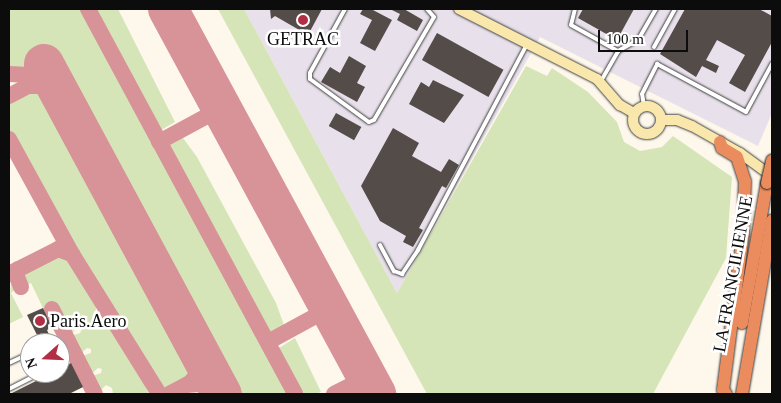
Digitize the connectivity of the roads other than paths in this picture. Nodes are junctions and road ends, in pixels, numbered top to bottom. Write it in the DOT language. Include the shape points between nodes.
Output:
graph roads {
  1 [pos="345,9"];
  2 [pos="427,9"];
  3 [pos="459,9"];
  4 [pos="575,9"];
  5 [pos="656,9"];
  6 [pos="675,9"];
  7 [pos="527,44"];
  8 [pos="654,47"];
  9 [pos="618,51"];
  10 [pos="772,64"];
  11 [pos="601,82"];
  12 [pos="644,106"];
  13 [pos="634,113"];
  14 [pos="662,120"];
  15 [pos="720,142"];
  16 [pos="772,161"];
  17 [pos="770,179"];
  18 [pos="772,221"];
  19 [pos="380,245"];
  20 [pos="22,383"];
  21 [pos="9,390"];
  22 [pos="727,394"];
  23 [pos="742,394"];
  1 -- 2 [label="lane" via="310,79 369,122 374,120 434,17"];
  3 -- 7 [label="main road"];
  4 -- 9 [label="lane" via="571,25"];
  5 -- 9 [label="lane" via="638,40"];
  6 -- 8 [label="lane"];
  7 -- 11 [label="main road"];
  7 -- 19 [label="lane" via="418,250 402,274 394,271"];
  9 -- 11 [label="lane"];
  10 -- 12 [label="lane" via="746,112 657,64 642,94"];
  11 -- 13 [label="main road" via="620,105"];
  12 -- 13 [label="main road"];
  12 -- 14 [label="main road" via="656,109"];
  13 -- 14 [label="main road" via="633,122 641,133 655,132"];
  14 -- 15 [label="main road" via="677,120"];
  15 -- 17 [label="main road"];
  15 -- 22 [label="highway" via="722,148 737,157 745,181 743,234 723,390"];
  16 -- 17 [label="highway, LA FRANCILIENNE, bridge"];
  17 -- 22 [label="highway, LA FRANCILIENNE"];
  18 -- 23 [label="highway, LA FRANCILIENNE"];
  20 -- 21 [label="lane"];
}
